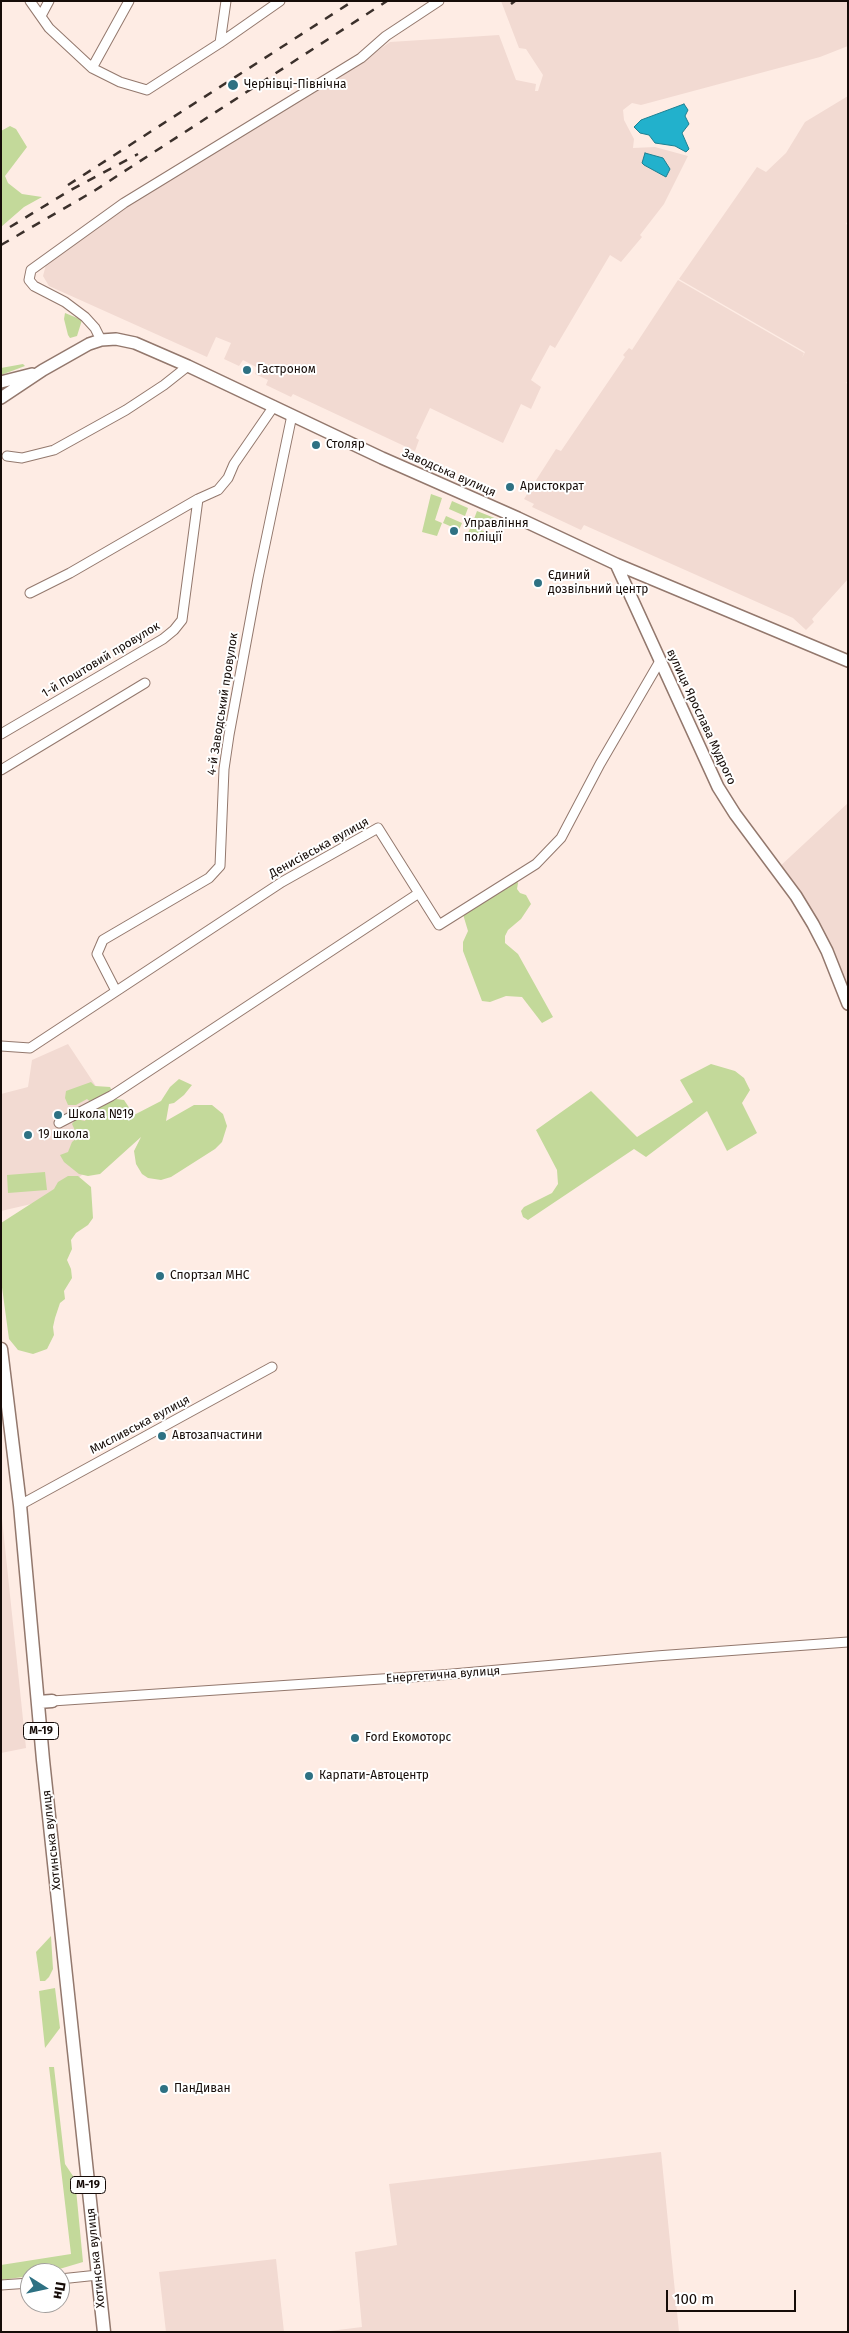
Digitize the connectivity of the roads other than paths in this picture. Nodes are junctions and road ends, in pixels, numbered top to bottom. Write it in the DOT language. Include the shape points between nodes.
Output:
graph roads {
  1 [pos="30,1"];
  2 [pos="49,1"];
  3 [pos="129,1"];
  4 [pos="226,1"];
  5 [pos="439,1"];
  6 [pos="277,3"];
  7 [pos="40,16"];
  8 [pos="220,44"];
  9 [pos="92,68"];
  10 [pos="101,340"];
  11 [pos="188,366"];
  12 [pos="43,370"];
  13 [pos="1,382"];
  14 [pos="1,398"];
  15 [pos="274,406"];
  16 [pos="292,415"];
  17 [pos="7,456"];
  18 [pos="198,499"];
  19 [pos="616,564"];
  20 [pos="30,593"];
  21 [pos="660,661"];
  22 [pos="848,661"];
  23 [pos="145,683"];
  24 [pos="1,734"];
  25 [pos="1,770"];
  26 [pos="418,893"];
  27 [pos="116,991"];
  28 [pos="848,1004"];
  29 [pos="1,1046"];
  30 [pos="59,1123"];
  31 [pos="1,1349"];
  32 [pos="272,1367"];
  33 [pos="20,1505"];
  34 [pos="848,1642"];
  35 [pos="52,1701"];
  36 [pos="38,1702"];
  37 [pos="98,2276"];
  38 [pos="70,2279"];
  39 [pos="20,2283"];
  40 [pos="1,2286"];
  41 [pos="104,2332"];
  1 -- 7 [label="street"];
  2 -- 7 [label="street"];
  3 -- 9 [label="street"];
  4 -- 8 [label="street"];
  5 -- 10 [label="street" via="386,36 361,58 124,203 31,270 29,280 34,286 85,317"];
  6 -- 8 [label="street"];
  7 -- 9 [label="street"];
  8 -- 9 [label="street" via="147,90 120,82"];
  10 -- 11 [label="main road, Заводська вулиця" via="135,343"];
  10 -- 12 [label="main road, Заводська вулиця"];
  11 -- 15 [label="main road, Заводська вулиця"];
  11 -- 17 [label="street" via="126,410 54,450 22,458"];
  12 -- 13 [label="main road, Заводська вулиця"];
  12 -- 14 [label="main road, Заводська вулиця"];
  15 -- 16 [label="main road, Заводська вулиця"];
  15 -- 18 [label="street" via="228,478 218,490"];
  16 -- 19 [label="main road, Заводська вулиця"];
  16 -- 27 [label="street, 4-й Заводський провулок" via="229,735 224,768 220,866 209,878 103,940 97,954"];
  18 -- 20 [label="street"];
  18 -- 24 [label="street, 1-й Поштовий провулок" via="182,620 174,630"];
  19 -- 21 [label="main road, вулиця Ярослава Мудрого"];
  19 -- 22 [label="main road, Заводська вулиця"];
  21 -- 26 [label="street, Денисівська вулиця" via="561,838 536,864 439,926"];
  21 -- 28 [label="main road, вулиця Ярослава Мудрого" via="718,787 813,924"];
  23 -- 25 [label="street"];
  26 -- 27 [label="street, Денисівська вулиця" via="378,828 282,882"];
  26 -- 30 [label="street" via="111,1096"];
  27 -- 29 [label="street, Денисівська вулиця" via="30,1048"];
  31 -- 33 [label="highway, Хотинська вулиця / М-19"];
  32 -- 33 [label="street, Мисливська вулиця"];
  33 -- 36 [label="highway, Хотинська вулиця / М-19"];
  34 -- 35 [label="street, Енергетична вулиця" via="424,1677"];
  35 -- 36 [label="highway, Енергетична вулиця"];
  36 -- 37 [label="highway, Хотинська вулиця / М-19"];
  37 -- 38 [label="street"];
  37 -- 41 [label="highway, Хотинська вулиця / М-19"];
  39 -- 40 [label="street"];
}
